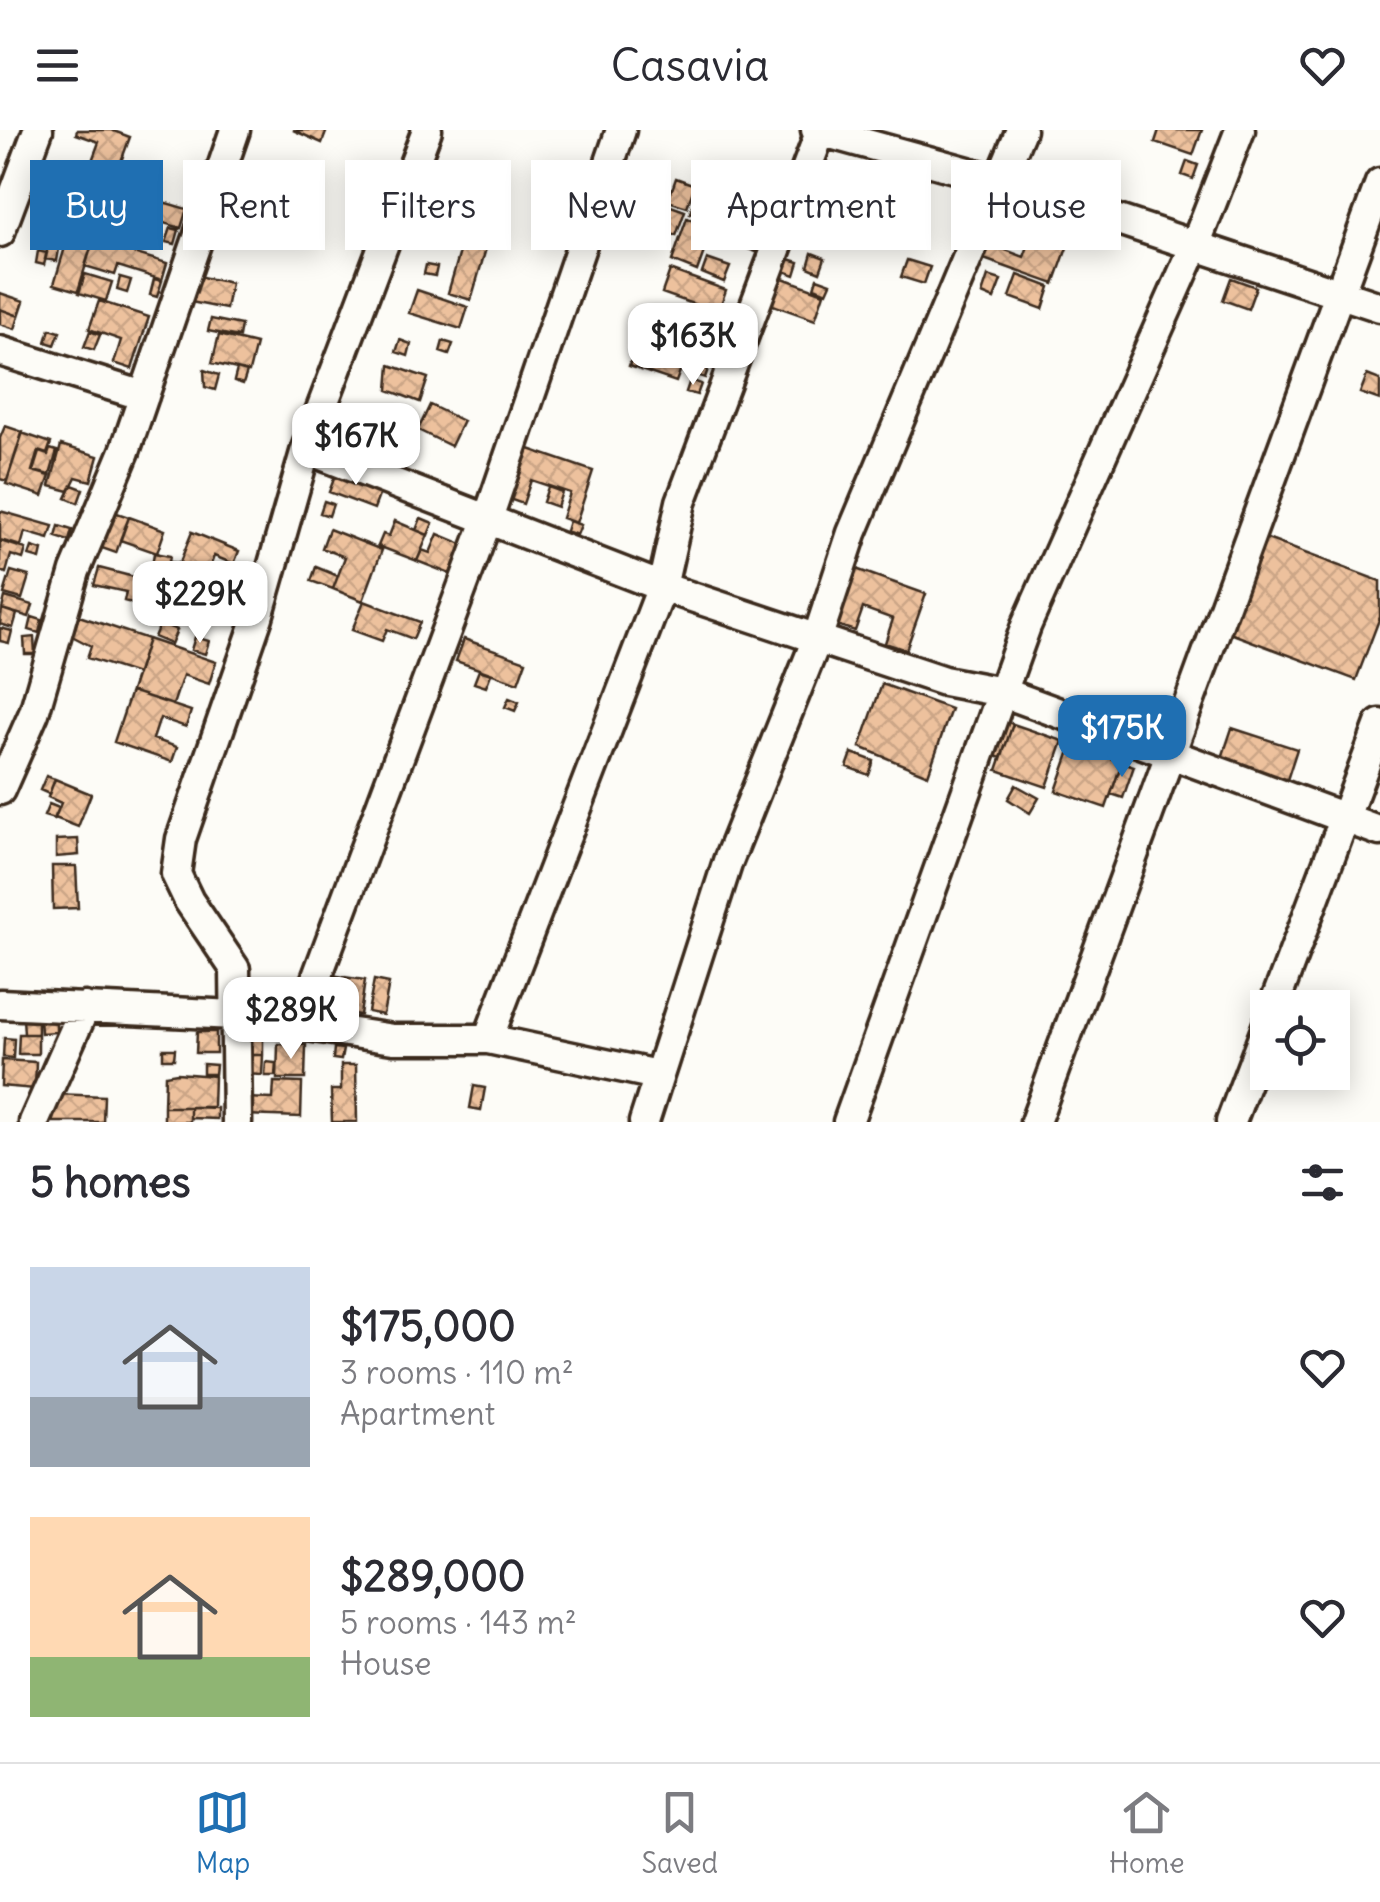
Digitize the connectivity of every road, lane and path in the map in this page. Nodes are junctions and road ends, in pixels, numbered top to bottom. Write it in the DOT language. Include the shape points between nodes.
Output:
graph roads {
  1 [pos="38,130"];
  2 [pos="236,130"];
  3 [pos="427,130"];
  4 [pos="621,130"];
  5 [pos="819,130"];
  6 [pos="1022,130"];
  7 [pos="1240,130"];
  8 [pos="1010,160"];
  9 [pos="951,168"];
  10 [pos="1380,183"];
  11 [pos="1121,223"];
  12 [pos="0,232"];
  13 [pos="1194,248"];
  14 [pos="972,250"];
  15 [pos="1341,294"];
  16 [pos="1380,307"];
  17 [pos="0,352"];
  18 [pos="144,396"];
  19 [pos="306,450"];
  20 [pos="488,521"];
  21 [pos="662,588"];
  22 [pos="817,639"];
  23 [pos="1002,692"];
  24 [pos="1380,724"];
  25 [pos="1169,750"];
  26 [pos="0,790"];
  27 [pos="1344,816"];
  28 [pos="1380,831"];
  29 [pos="1281,990"];
  30 [pos="0,1004"];
  31 [pos="85,1007"];
  32 [pos="235,1016"];
  33 [pos="299,1025"];
  34 [pos="488,1040"];
  35 [pos="1250,1072"];
  36 [pos="657,1075"];
  37 [pos="34,1122"];
  38 [pos="237,1122"];
  39 [pos="644,1122"];
  40 [pos="848,1122"];
  41 [pos="1035,1122"];
  42 [pos="1231,1122"];
  1 -- 12 [label="street"];
  2 -- 18 [label="street"];
  3 -- 19 [label="street"];
  4 -- 20 [label="street"];
  5 -- 9 [label="street"];
  5 -- 21 [label="street" via="681,502"];
  6 -- 8 [label="street"];
  7 -- 13 [label="street"];
  10 -- 15 [label="street"];
  11 -- 13 [label="street"];
  13 -- 15 [label="street"];
  13 -- 23 [label="street"];
  14 -- 22 [label="street" via="852,533"];
  15 -- 16 [label="street"];
  15 -- 25 [label="street"];
  17 -- 18 [label="street"];
  18 -- 26 [label="street" via="76,572 34,712"];
  19 -- 20 [label="street"];
  19 -- 32 [label="street" via="258,616 181,839 176,874 235,969"];
  20 -- 21 [label="street"];
  20 -- 33 [label="street"];
  21 -- 22 [label="street"];
  21 -- 34 [label="street"];
  22 -- 23 [label="street" via="944,681"];
  22 -- 36 [label="street" via="728,861"];
  23 -- 25 [label="street"];
  23 -- 40 [label="street"];
  24 -- 27 [label="street"];
  25 -- 27 [label="street"];
  25 -- 41 [label="street"];
  27 -- 28 [label="street"];
  27 -- 29 [label="street"];
  30 -- 31 [label="street"];
  31 -- 32 [label="street"];
  31 -- 37 [label="street"];
  32 -- 33 [label="street"];
  32 -- 38 [label="street"];
  33 -- 34 [label="street" via="393,1039"];
  34 -- 36 [label="street"];
  35 -- 42 [label="street"];
  36 -- 39 [label="street"];
}
